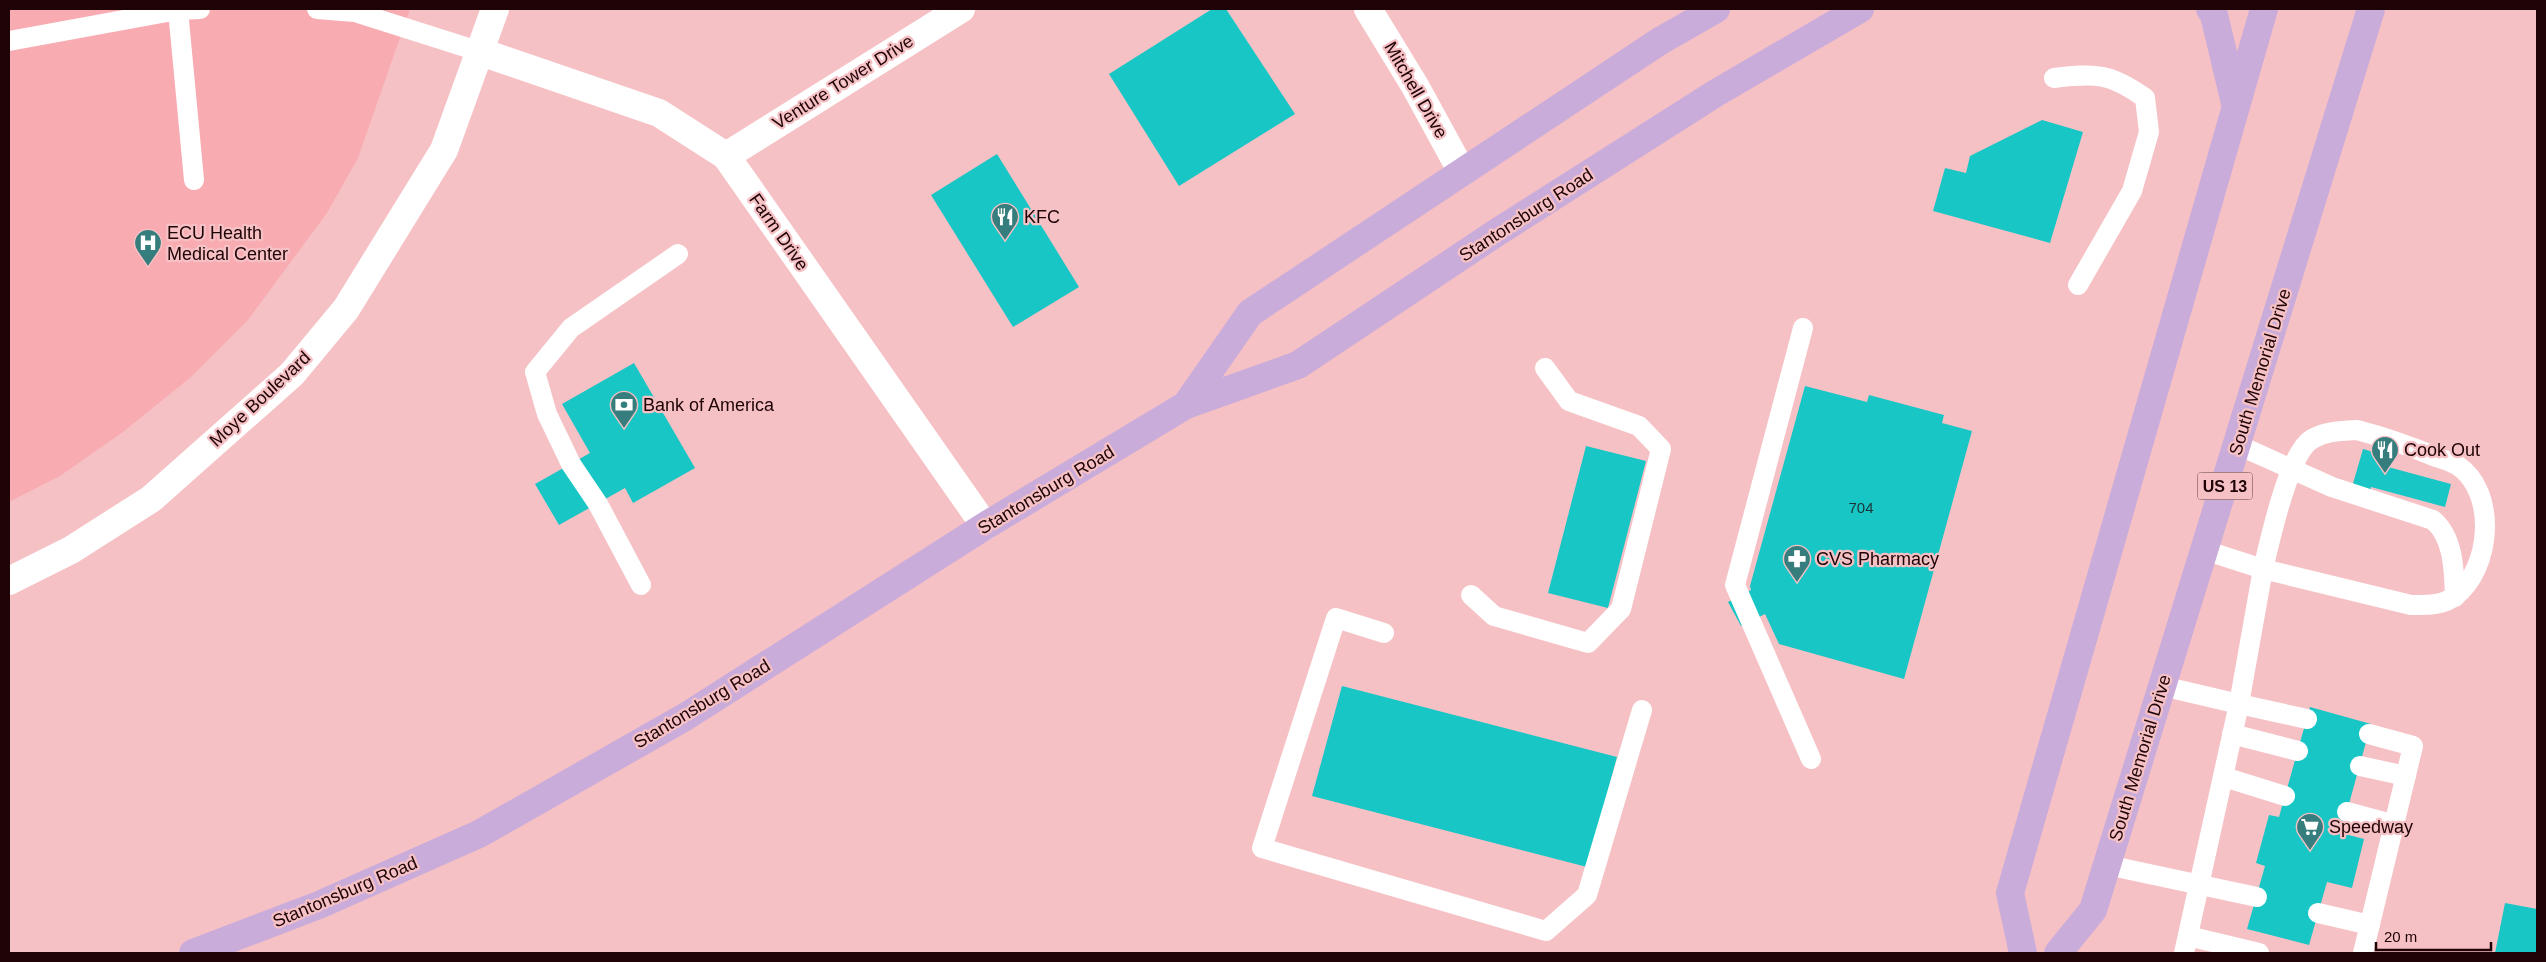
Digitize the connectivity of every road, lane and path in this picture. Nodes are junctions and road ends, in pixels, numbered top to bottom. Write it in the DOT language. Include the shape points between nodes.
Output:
graph roads {
  1 [pos="200,9"];
  2 [pos="318,9"];
  3 [pos="496,9"];
  4 [pos="961,9"];
  5 [pos="1368,9"];
  6 [pos="1716,9"];
  7 [pos="1860,9"];
  8 [pos="2210,9"];
  9 [pos="2264,9"];
  10 [pos="2371,9"];
  11 [pos="178,10"];
  12 [pos="9,41"];
  13 [pos="481,52"];
  14 [pos="2054,78"];
  15 [pos="2236,106"];
  16 [pos="726,156"];
  17 [pos="1462,172"];
  18 [pos="194,180"];
  19 [pos="678,254"];
  20 [pos="2078,285"];
  21 [pos="1803,328"];
  22 [pos="1545,368"];
  23 [pos="1186,405"];
  24 [pos="2238,445"];
  25 [pos="2292,468"];
  26 [pos="985,526"];
  27 [pos="2204,550"];
  28 [pos="2264,569"];
  29 [pos="9,581"];
  30 [pos="641,585"];
  31 [pos="1471,595"];
  32 [pos="2455,597"];
  33 [pos="1384,633"];
  34 [pos="2162,686"];
  35 [pos="2239,704"];
  36 [pos="1642,710"];
  37 [pos="2306,719"];
  38 [pos="2232,734"];
  39 [pos="2369,734"];
  40 [pos="2298,751"];
  41 [pos="1811,759"];
  42 [pos="2360,766"];
  43 [pos="2406,776"];
  44 [pos="2224,777"];
  45 [pos="2285,796"];
  46 [pos="2347,812"];
  47 [pos="2395,825"];
  48 [pos="2107,865"];
  49 [pos="2200,884"];
  50 [pos="2257,897"];
  51 [pos="2318,913"];
  52 [pos="2370,925"];
  53 [pos="2186,945"];
  54 [pos="192,953"];
  55 [pos="2023,953"];
  56 [pos="2058,953"];
  57 [pos="2259,953"];
  58 [pos="2363,953"];
  1 -- 11 [label="lane"];
  2 -- 13 [label="lane" via="355,12"];
  3 -- 13 [label="street, Moye Boulevard"];
  4 -- 16 [label="street, Venture Tower Drive"];
  5 -- 17 [label="street, Mitchell Drive"];
  6 -- 17 [label="main road, Stantonsburg Road" via="1660,41"];
  7 -- 23 [label="main road, Stantonsburg Road" via="1708,99 1496,233 1298,365"];
  8 -- 15 [label="main road"];
  9 -- 15 [label="main road"];
  10 -- 24 [label="main road, South Memorial Drive / US 13"];
  11 -- 12 [label="lane"];
  11 -- 18 [label="lane"];
  13 -- 16 [label="street, Farm Drive" via="659,113"];
  13 -- 29 [label="street, Moye Boulevard" via="444,150 346,310 292,374 151,499 72,550"];
  14 -- 20 [label="lane" via="2091,74 2124,83 2145,98 2149,132 2132,191"];
  15 -- 55 [label="main road" via="2010,893"];
  16 -- 26 [label="street, Farm Drive"];
  17 -- 23 [label="main road, Stantonsburg Road" via="1250,313"];
  19 -- 30 [label="lane" via="570,328 535,372 547,414 570,464 598,504"];
  21 -- 41 [label="lane" via="1735,584"];
  22 -- 31 [label="lane" via="1569,401 1639,426 1661,449 1621,609 1588,643 1494,616"];
  23 -- 26 [label="main road, Stantonsburg Road"];
  24 -- 25 [label="lane"];
  24 -- 27 [label="main road, South Memorial Drive / US 13"];
  25 -- 28 [label="lane"];
  25 -- 32 [label="lane" via="2332,487 2433,520 2442,528 2450,549"];
  25 -- 32 [label="lane" via="2302,448 2311,440 2332,432 2357,430 2400,442 2458,466 2481,498 2484,550 2475,574"];
  26 -- 54 [label="main road, Stantonsburg Road" via="685,717 479,834 320,905"];
  27 -- 28 [label="lane"];
  27 -- 34 [label="main road, South Memorial Drive / US 13"];
  28 -- 32 [label="lane" via="2411,605 2434,606"];
  28 -- 35 [label="lane"];
  33 -- 36 [label="lane" via="1336,618 1262,848 1546,931 1588,895"];
  34 -- 35 [label="lane"];
  34 -- 48 [label="main road, South Memorial Drive / US 13"];
  35 -- 37 [label="lane"];
  35 -- 38 [label="lane"];
  38 -- 40 [label="lane"];
  38 -- 44 [label="lane"];
  39 -- 43 [label="lane" via="2413,746"];
  42 -- 43 [label="lane"];
  43 -- 47 [label="lane"];
  44 -- 45 [label="lane"];
  44 -- 49 [label="lane"];
  46 -- 47 [label="lane"];
  47 -- 52 [label="lane"];
  48 -- 49 [label="lane"];
  48 -- 56 [label="main road, South Memorial Drive / US 13" via="2093,910"];
  49 -- 50 [label="lane"];
  49 -- 53 [label="lane"];
  51 -- 52 [label="lane"];
  52 -- 58 [label="lane"];
  53 -- 57 [label="lane"];
}
